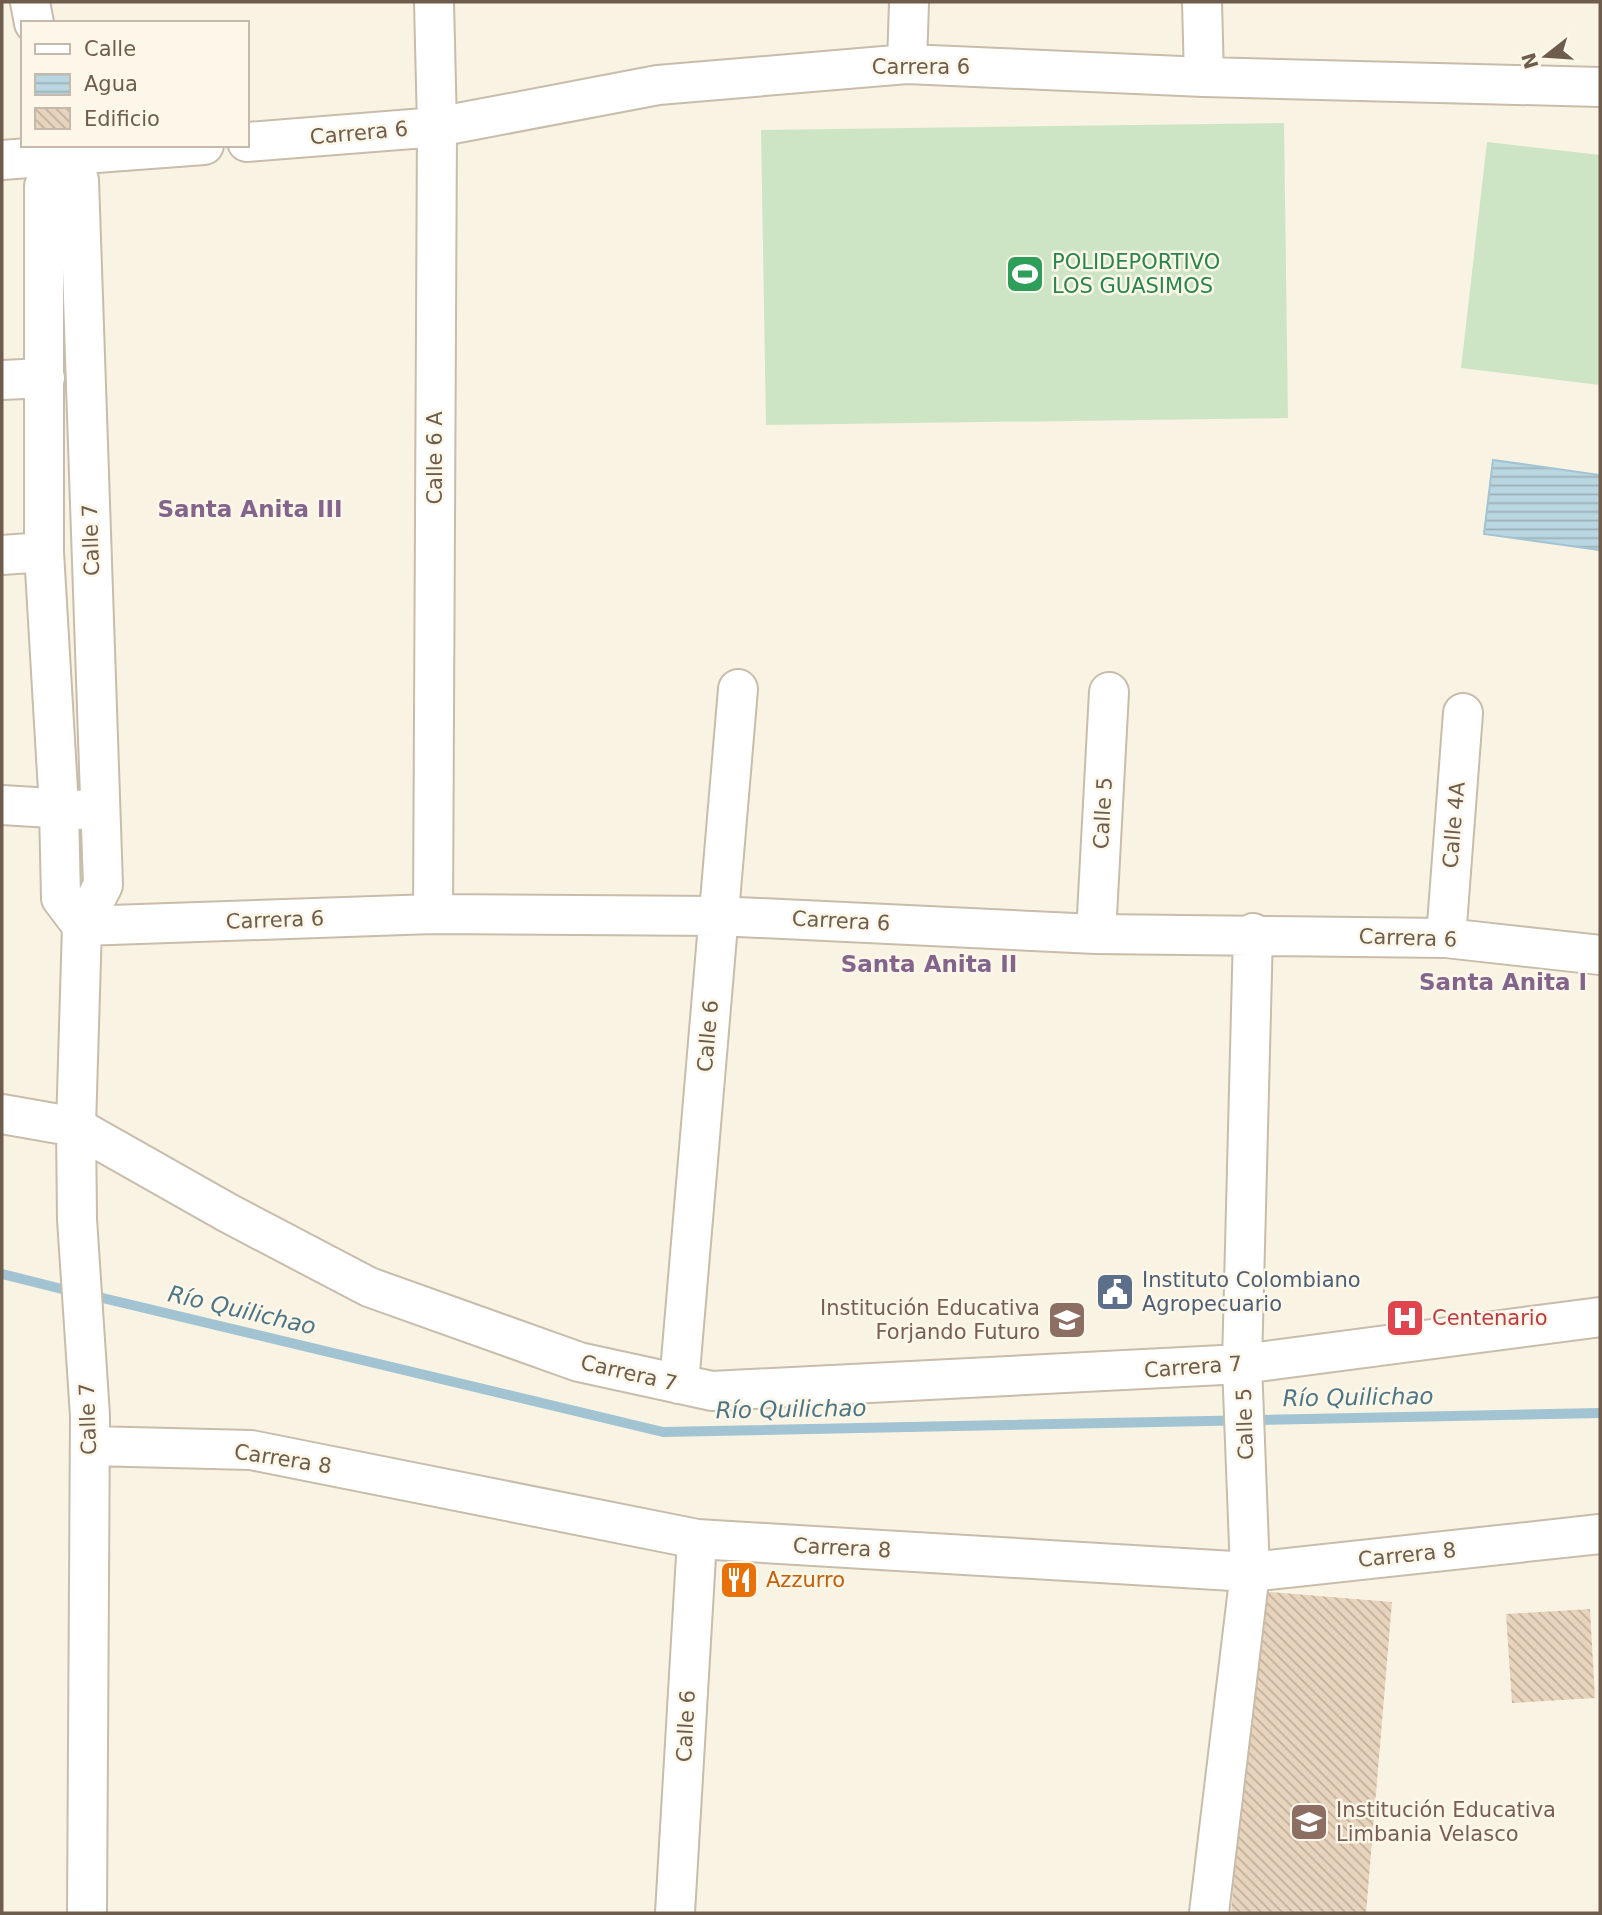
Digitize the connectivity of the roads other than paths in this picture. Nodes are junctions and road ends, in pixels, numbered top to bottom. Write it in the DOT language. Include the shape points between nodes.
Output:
graph roads {
  1 [pos="30,2"];
  2 [pos="434,2"];
  3 [pos="909,2"];
  4 [pos="1202,2"];
  5 [pos="34,21"];
  6 [pos="907,64"];
  7 [pos="1203,77"];
  8 [pos="1600,87"];
  9 [pos="436,127"];
  10 [pos="248,142"];
  11 [pos="155,147"];
  12 [pos="58,151"];
  13 [pos="2,160"];
  14 [pos="45,378"];
  15 [pos="2,380"];
  16 [pos="44,552"];
  17 [pos="2,555"];
  18 [pos="738,689"];
  19 [pos="1109,692"];
  20 [pos="1463,713"];
  21 [pos="2,805"];
  22 [pos="59,808"];
  23 [pos="101,810"];
  24 [pos="433,914"];
  25 [pos="718,916"];
  26 [pos="82,926"];
  27 [pos="1253,933"];
  28 [pos="1096,934"];
  29 [pos="1446,938"];
  30 [pos="1600,955"];
  31 [pos="2,1114"];
  32 [pos="76,1127"];
  33 [pos="1600,1317"];
  34 [pos="1243,1378"];
  35 [pos="679,1384"];
  36 [pos="90,1431"];
  37 [pos="1600,1534"];
  38 [pos="697,1539"];
  39 [pos="1250,1558"];
  40 [pos="87,1913"];
  41 [pos="675,1913"];
  42 [pos="1209,1913"];
  1 -- 5 [label="street"];
  2 -- 9 [label="street, Calle 6 A"];
  3 -- 6 [label="street"];
  4 -- 7 [label="street"];
  6 -- 7 [label="street, Carrera 6"];
  6 -- 9 [label="street, Carrera 6" via="658,85"];
  7 -- 8 [label="street, Carrera 6"];
  9 -- 10 [label="street, Carrera 6"];
  9 -- 24 [label="street, Calle 6 A"];
  11 -- 12 [label="street"];
  12 -- 13 [label="street"];
  12 -- 14 [label="street" via="44,186"];
  12 -- 23 [label="street, Calle 7" via="79,180"];
  14 -- 15 [label="street"];
  14 -- 16 [label="street"];
  16 -- 17 [label="street"];
  16 -- 22 [label="street"];
  18 -- 25 [label="street, Calle 6"];
  19 -- 28 [label="street, Calle 5"];
  20 -- 29 [label="street, Calle 4A"];
  21 -- 22 [label="street"];
  22 -- 23 [label="street"];
  22 -- 26 [label="street" via="61,898"];
  23 -- 26 [label="street, Calle 7" via="103,885"];
  24 -- 25 [label="street, Carrera 6"];
  24 -- 26 [label="street, Carrera 6"];
  25 -- 28 [label="street, Carrera 6"];
  25 -- 35 [label="street, Calle 6"];
  26 -- 32 [label="street, Calle 7"];
  27 -- 28 [label="street, Carrera 6"];
  27 -- 29 [label="street, Carrera 6"];
  27 -- 34 [label="street, Calle 5"];
  29 -- 30 [label="street, Carrera 6"];
  31 -- 32 [label="street, Carrera 7"];
  32 -- 35 [label="street, Carrera 7" via="369,1287 579,1362"];
  32 -- 36 [label="street, Calle 7"];
  33 -- 34 [label="street, Carrera 7"];
  34 -- 35 [label="street, Carrera 7" via="712,1391"];
  34 -- 39 [label="street, Calle 5"];
  36 -- 38 [label="street, Carrera 8" via="251,1450"];
  36 -- 40 [label="street, Calle 7"];
  37 -- 39 [label="street, Carrera 8"];
  38 -- 39 [label="street, Carrera 8"];
  38 -- 41 [label="street, Calle 6"];
  39 -- 42 [label="street, Calle 5"];
}
